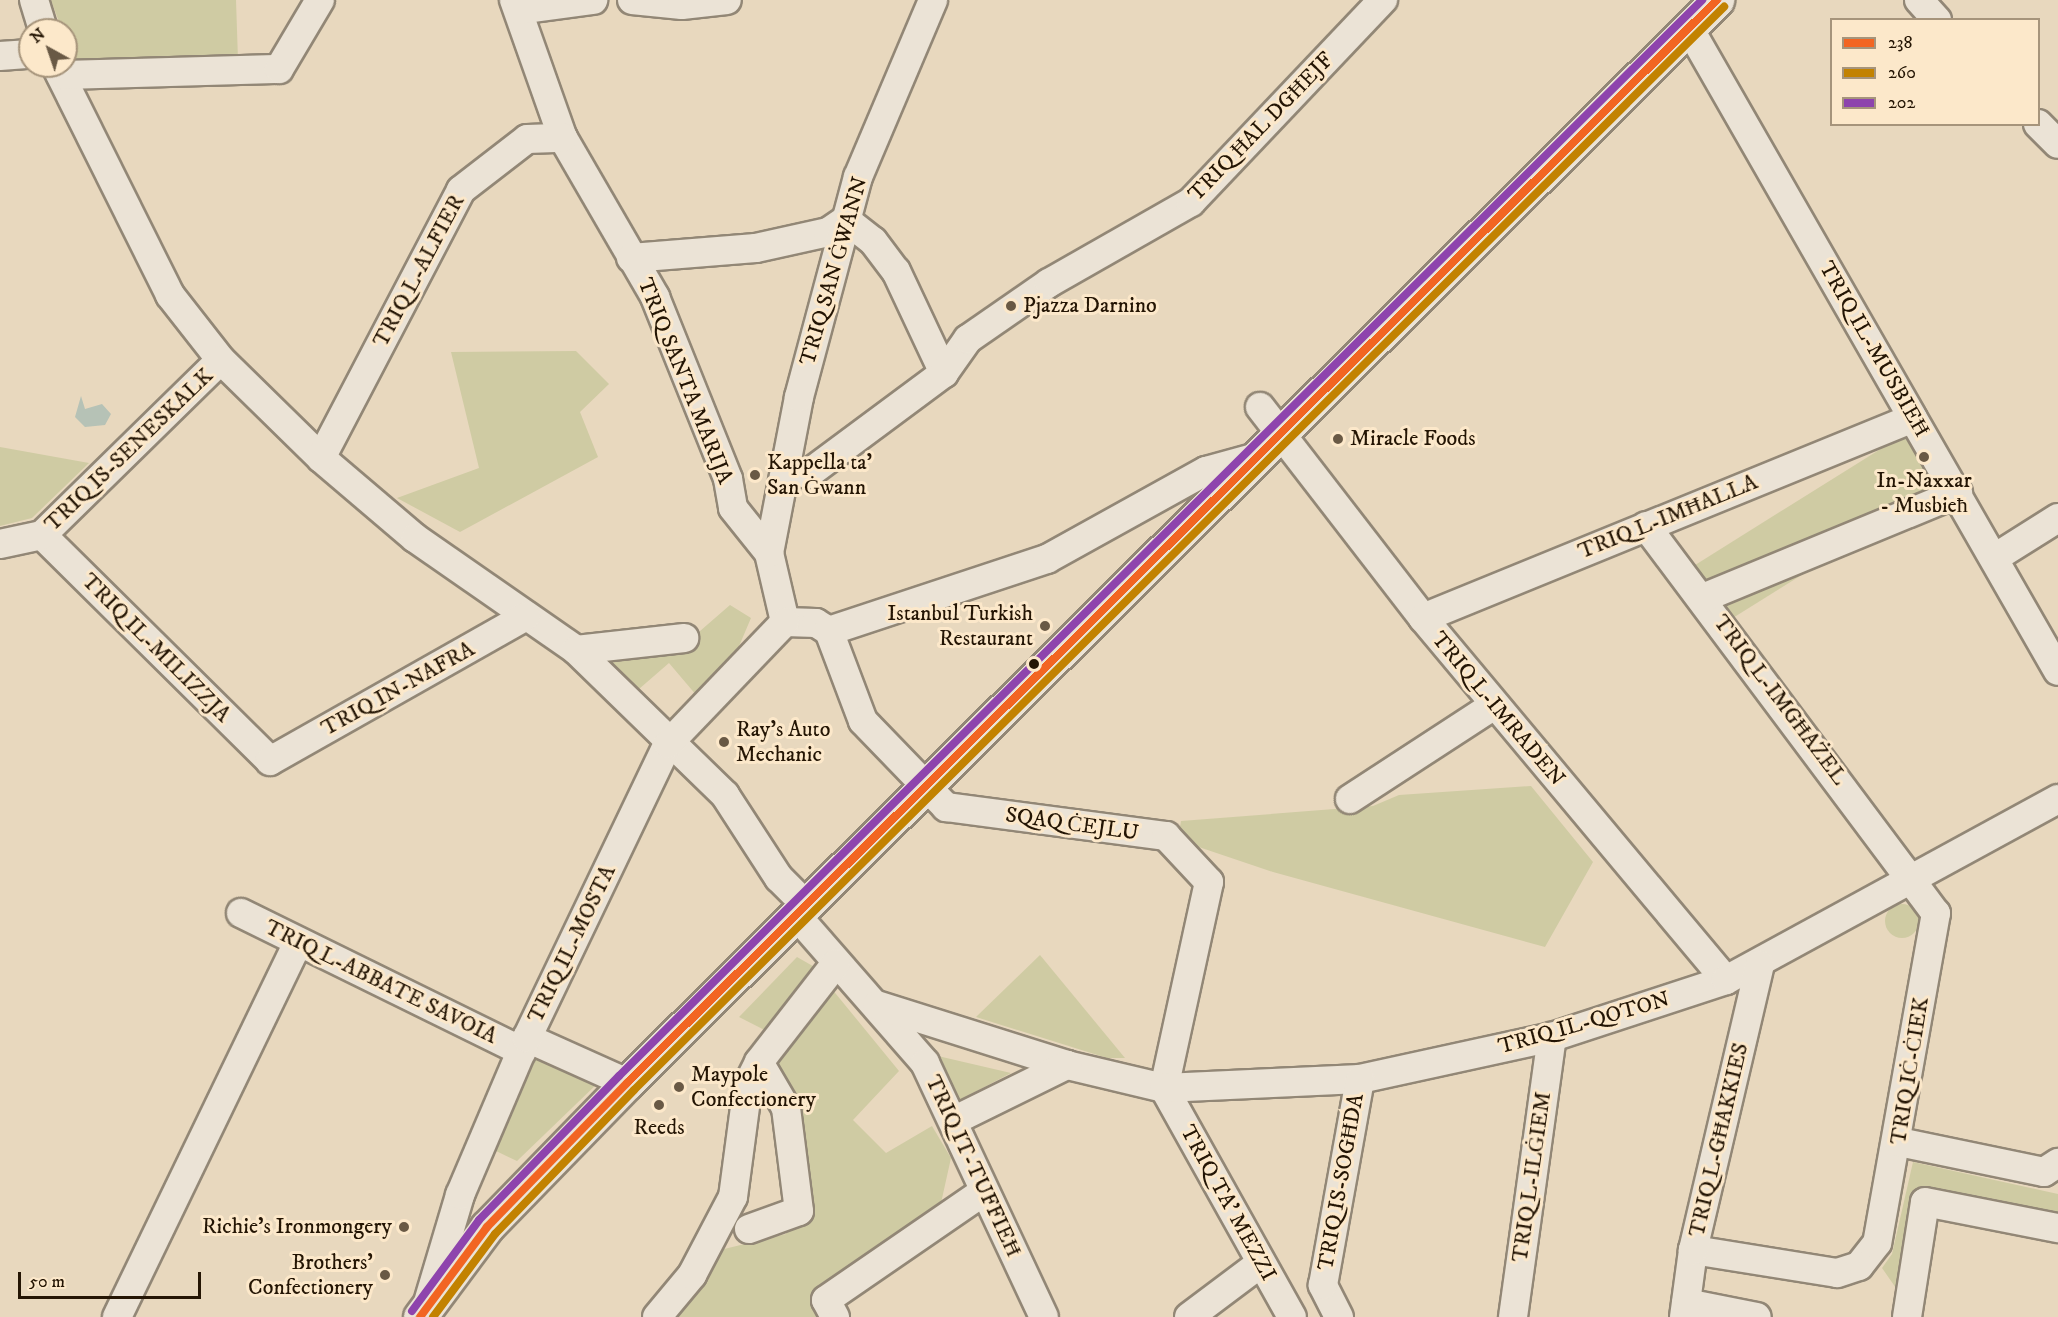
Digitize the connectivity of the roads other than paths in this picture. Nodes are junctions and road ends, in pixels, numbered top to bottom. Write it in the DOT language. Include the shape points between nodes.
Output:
graph roads {
  1 [pos="34,0"];
  2 [pos="320,0"];
  3 [pos="593,0"];
  4 [pos="632,0"];
  5 [pos="726,0"];
  6 [pos="933,0"];
  7 [pos="1383,0"];
  8 [pos="1717,0"];
  9 [pos="1919,0"];
  10 [pos="516,5"];
  11 [pos="39,18"];
  12 [pos="1936,18"];
  13 [pos="1689,28"];
  14 [pos="18,55"];
  15 [pos="0,56"];
  16 [pos="78,70"];
  17 [pos="63,78"];
  18 [pos="2040,126"];
  19 [pos="563,138"];
  20 [pos="2058,144"];
  21 [pos="846,220"];
  22 [pos="631,258"];
  23 [pos="221,360"];
  24 [pos="944,373"];
  25 [pos="1913,418"];
  26 [pos="1269,420"];
  27 [pos="321,458"];
  28 [pos="1253,458"];
  29 [pos="786,469"];
  30 [pos="1958,493"];
  31 [pos="2058,518"];
  32 [pos="1646,526"];
  33 [pos="42,535"];
  34 [pos="0,544"];
  35 [pos="770,553"];
  36 [pos="1996,556"];
  37 [pos="1703,597"];
  38 [pos="526,616"];
  39 [pos="1423,618"];
  40 [pos="785,622"];
  41 [pos="829,631"];
  42 [pos="684,638"];
  43 [pos="576,650"];
  44 [pos="2058,671"];
  45 [pos="1494,705"];
  46 [pos="668,744"];
  47 [pos="270,760"];
  48 [pos="925,786"];
  49 [pos="1350,799"];
  50 [pos="2058,799"];
  51 [pos="1912,876"];
  52 [pos="801,910"];
  53 [pos="242,913"];
  54 [pos="298,942"];
  55 [pos="836,963"];
  56 [pos="1760,965"];
  57 [pos="1726,980"];
  58 [pos="877,1005"];
  59 [pos="1552,1037"];
  60 [pos="524,1044"];
  61 [pos="759,1062"];
  62 [pos="1066,1065"];
  63 [pos="1360,1079"];
  64 [pos="627,1083"];
  65 [pos="1164,1088"];
  66 [pos="955,1120"];
  67 [pos="1899,1142"];
  68 [pos="2058,1163"];
  69 [pos="983,1192"];
  70 [pos="2058,1228"];
  71 [pos="749,1229"];
  72 [pos="1693,1250"];
  73 [pos="1261,1263"];
  74 [pos="831,1309"];
  75 [pos="1685,1310"];
  76 [pos="423,1312"];
  77 [pos="117,1317"];
  78 [pos="657,1317"];
  79 [pos="1044,1317"];
  80 [pos="1189,1317"];
  81 [pos="1292,1317"];
  82 [pos="1339,1317"];
  83 [pos="1513,1317"];
  84 [pos="1757,1317"];
  85 [pos="1907,1317"];
  1 -- 11 [label="street"];
  2 -- 16 [label="street" via="279,69"];
  3 -- 10 [label="street"];
  4 -- 5 [label="street" via="682,5"];
  6 -- 21 [label="street, TRIQ SAN ĠWANN" via="858,177"];
  7 -- 24 [label="street, TRIQ ĦAL DGĦEJF" via="1191,202 968,339"];
  8 -- 13 [label="street"];
  9 -- 12 [label="street"];
  10 -- 19 [label="street, TRIQ SANTA MARIJA"];
  13 -- 25 [label="street, TRIQ IL-MUSBIEĦ"];
  13 -- 26 [label="street"];
  14 -- 15 [label="street"];
  17 -- 23 [label="street, TRIQ IT-TUFFIEĦ" via="170,295"];
  18 -- 20 [label="street"];
  19 -- 22 [label="street, TRIQ SANTA MARIJA"];
  19 -- 27 [label="street, TRIQ L-ALFIER" via="527,139 461,190"];
  21 -- 22 [label="street" via="828,232 756,248"];
  21 -- 24 [label="street" via="873,241 896,271"];
  21 -- 29 [label="street, TRIQ SAN ĠWANN" via="799,398"];
  22 -- 35 [label="street, TRIQ SANTA MARIJA" via="655,297 728,479 733,508"];
  23 -- 27 [label="street, TRIQ IT-TUFFIEĦ"];
  23 -- 33 [label="street, TRIQ IS-SENESKALK"];
  24 -- 29 [label="street" via="808,474"];
  25 -- 30 [label="street, TRIQ IL-MUSBIEĦ"];
  25 -- 32 [label="street, TRIQ L-IMĦALLA"];
  26 -- 28 [label="street"];
  26 -- 39 [label="street, TRIQ L-IMRADEN"];
  27 -- 38 [label="street, TRIQ IT-TUFFIEĦ" via="415,538"];
  28 -- 41 [label="street" via="1206,471 1047,559"];
  28 -- 48 [label="street"];
  29 -- 35 [label="street, TRIQ SAN ĠWANN"];
  30 -- 36 [label="street, TRIQ IL-MUSBIEĦ"];
  30 -- 37 [label="street"];
  31 -- 36 [label="street"];
  32 -- 37 [label="street, TRIQ L-IMGĦAŻEL"];
  32 -- 39 [label="street, TRIQ L-IMĦALLA"];
  33 -- 34 [label="street, TRIQ IS-SENESKALK"];
  33 -- 47 [label="street, TRIQ IL-MILIZZJA"];
  35 -- 40 [label="street, TRIQ SANTA MARIJA"];
  36 -- 44 [label="street, TRIQ IL-MUSBIEĦ"];
  37 -- 51 [label="street, TRIQ L-IMGĦAŻEL"];
  38 -- 43 [label="street, TRIQ IT-TUFFIEĦ"];
  38 -- 47 [label="street, TRIQ IN-NAFRA"];
  39 -- 45 [label="street, TRIQ L-IMRADEN"];
  40 -- 41 [label="street" via="816,623"];
  40 -- 46 [label="street, TRIQ IL-MOSTA"];
  41 -- 48 [label="street, SQAQ ĊEJLU" via="863,720"];
  42 -- 43 [label="street"];
  43 -- 46 [label="street, TRIQ IT-TUFFIEĦ"];
  45 -- 49 [label="street"];
  45 -- 57 [label="street, TRIQ L-IMRADEN"];
  46 -- 52 [label="street, TRIQ IT-TUFFIEĦ" via="726,795"];
  46 -- 60 [label="street, TRIQ IL-MOSTA"];
  48 -- 52 [label="street"];
  48 -- 65 [label="street, SQAQ ĊEJLU" via="946,807 1166,836 1209,882"];
  50 -- 51 [label="street, TRIQ IL-QOTON"];
  51 -- 56 [label="street, TRIQ IL-QOTON"];
  51 -- 67 [label="street, TRIQ IĊ-ĊIEK" via="1936,913"];
  52 -- 55 [label="street, TRIQ IT-TUFFIEĦ"];
  52 -- 64 [label="street"];
  53 -- 54 [label="street, TRIQ L-ABBATE SAVOIA"];
  54 -- 60 [label="street, TRIQ L-ABBATE SAVOIA"];
  54 -- 77 [label="street"];
  55 -- 58 [label="street, TRIQ IT-TUFFIEĦ"];
  55 -- 61 [label="street"];
  56 -- 57 [label="street, TRIQ IL-QOTON"];
  56 -- 72 [label="street, TRIQ L-GĦAKKIES"];
  57 -- 59 [label="street, TRIQ IL-QOTON"];
  58 -- 62 [label="street, TRIQ IL-QOTON"];
  58 -- 66 [label="street, TRIQ IT-TUFFIEĦ" via="925,1063"];
  59 -- 63 [label="street, TRIQ IL-QOTON"];
  59 -- 83 [label="street, TRIQ L-ILĠIEM"];
  60 -- 64 [label="street, TRIQ L-ABBATE SAVOIA"];
  60 -- 76 [label="street, TRIQ IL-MOSTA" via="460,1195"];
  61 -- 71 [label="street" via="786,1108 799,1211"];
  61 -- 78 [label="street" via="748,1084 733,1197 692,1275"];
  62 -- 65 [label="street, TRIQ IL-QOTON"];
  62 -- 66 [label="street"];
  63 -- 65 [label="street, TRIQ IL-QOTON"];
  63 -- 82 [label="street, TRIQ IS-SOGĦDA" via="1323,1286"];
  64 -- 76 [label="street" via="487,1227"];
  65 -- 73 [label="street, TRIQ TA' MEZZI"];
  66 -- 69 [label="street, TRIQ IT-TUFFIEĦ"];
  67 -- 68 [label="street" via="2044,1172"];
  67 -- 72 [label="street, TRIQ IĊ-ĊIEK" via="1877,1243 1859,1266 1837,1273"];
  69 -- 74 [label="street"];
  69 -- 79 [label="street, TRIQ IT-TUFFIEĦ"];
  70 -- 85 [label="street" via="1925,1202"];
  72 -- 75 [label="street, TRIQ L-GĦAKKIES"];
  73 -- 80 [label="street"];
  73 -- 81 [label="street, TRIQ TA' MEZZI"];
  75 -- 84 [label="street"];
}
